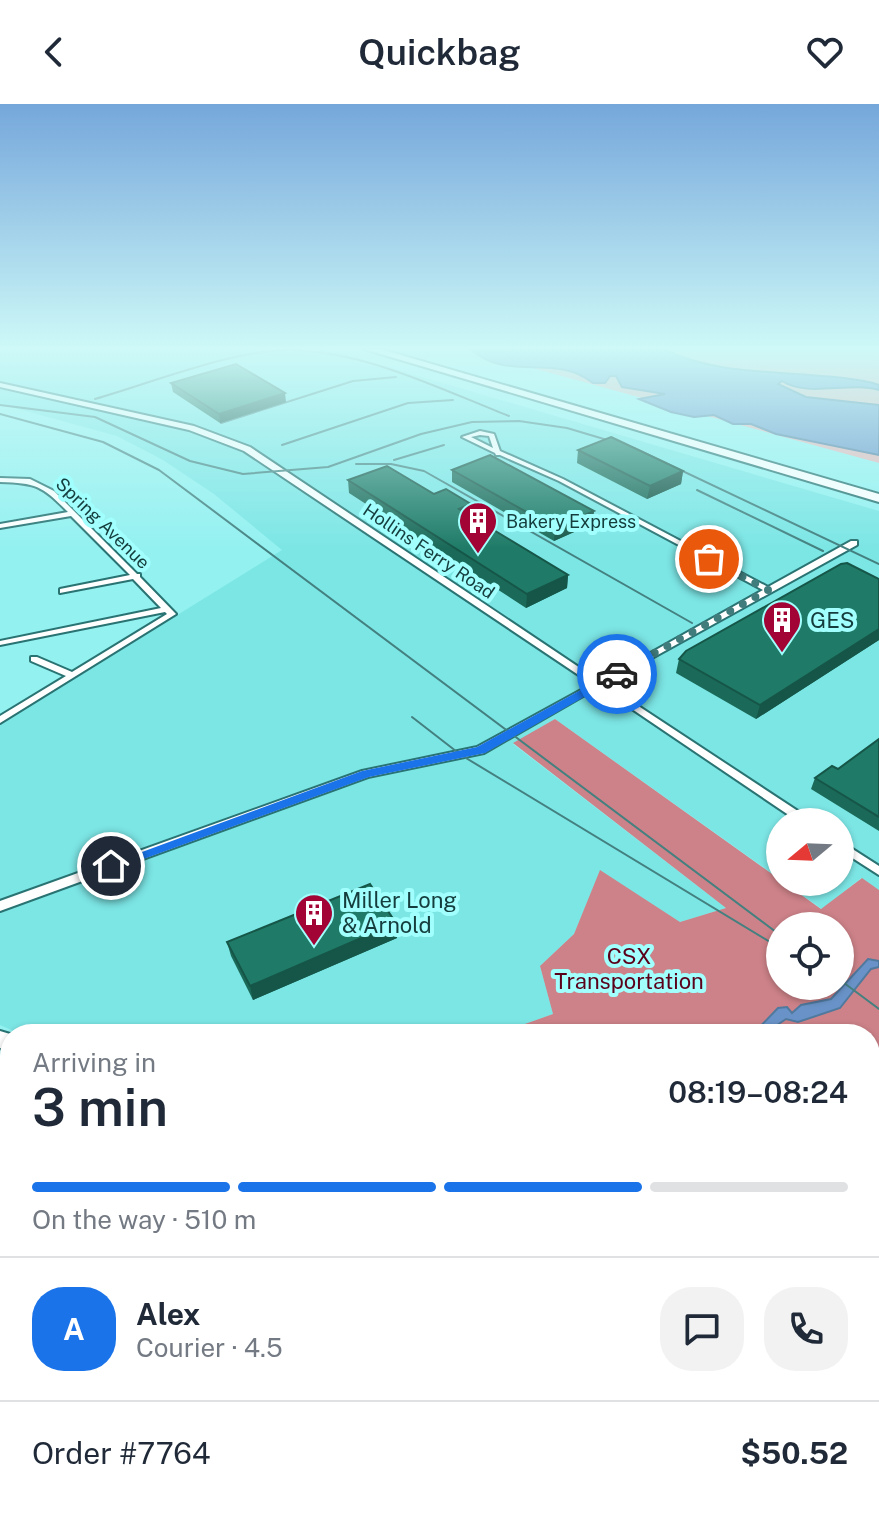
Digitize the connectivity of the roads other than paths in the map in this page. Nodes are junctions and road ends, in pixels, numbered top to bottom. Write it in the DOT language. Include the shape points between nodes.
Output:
graph roads {
  1 [pos="134,415"];
  2 [pos="595,415"];
  3 [pos="627,415"];
  4 [pos="498,454"];
  5 [pos="0,480"];
  6 [pos="879,488"];
  7 [pos="879,498"];
  8 [pos="74,513"];
  9 [pos="0,526"];
  10 [pos="854,543"];
  11 [pos="137,576"];
  12 [pos="768,590"];
  13 [pos="63,591"];
  14 [pos="169,612"];
  15 [pos="0,643"];
  16 [pos="34,659"];
  17 [pos="72,675"];
  18 [pos="599,684"];
  19 [pos="0,720"];
  20 [pos="785,808"];
  21 [pos="854,854"];
  22 [pos="879,871"];
  23 [pos="0,906"];
  1 -- 18 [label="street, Hollins Ferry Road" via="191,428 247,449"];
  2 -- 7 [label="highway"];
  3 -- 6 [label="highway"];
  4 -- 12 [label="street" via="562,481"];
  5 -- 8 [label="street, Spring Avenue" via="45,487"];
  8 -- 9 [label="street"];
  8 -- 11 [label="street, Spring Avenue"];
  10 -- 12 [label="street"];
  11 -- 13 [label="street"];
  11 -- 14 [label="street, Spring Avenue"];
  12 -- 18 [label="street"];
  14 -- 15 [label="street"];
  14 -- 17 [label="street"];
  16 -- 17 [label="street"];
  17 -- 19 [label="street"];
  18 -- 20 [label="street, Hollins Ferry Road"];
  18 -- 23 [label="street" via="480,750 366,774"];
  21 -- 22 [label="street"];
}
